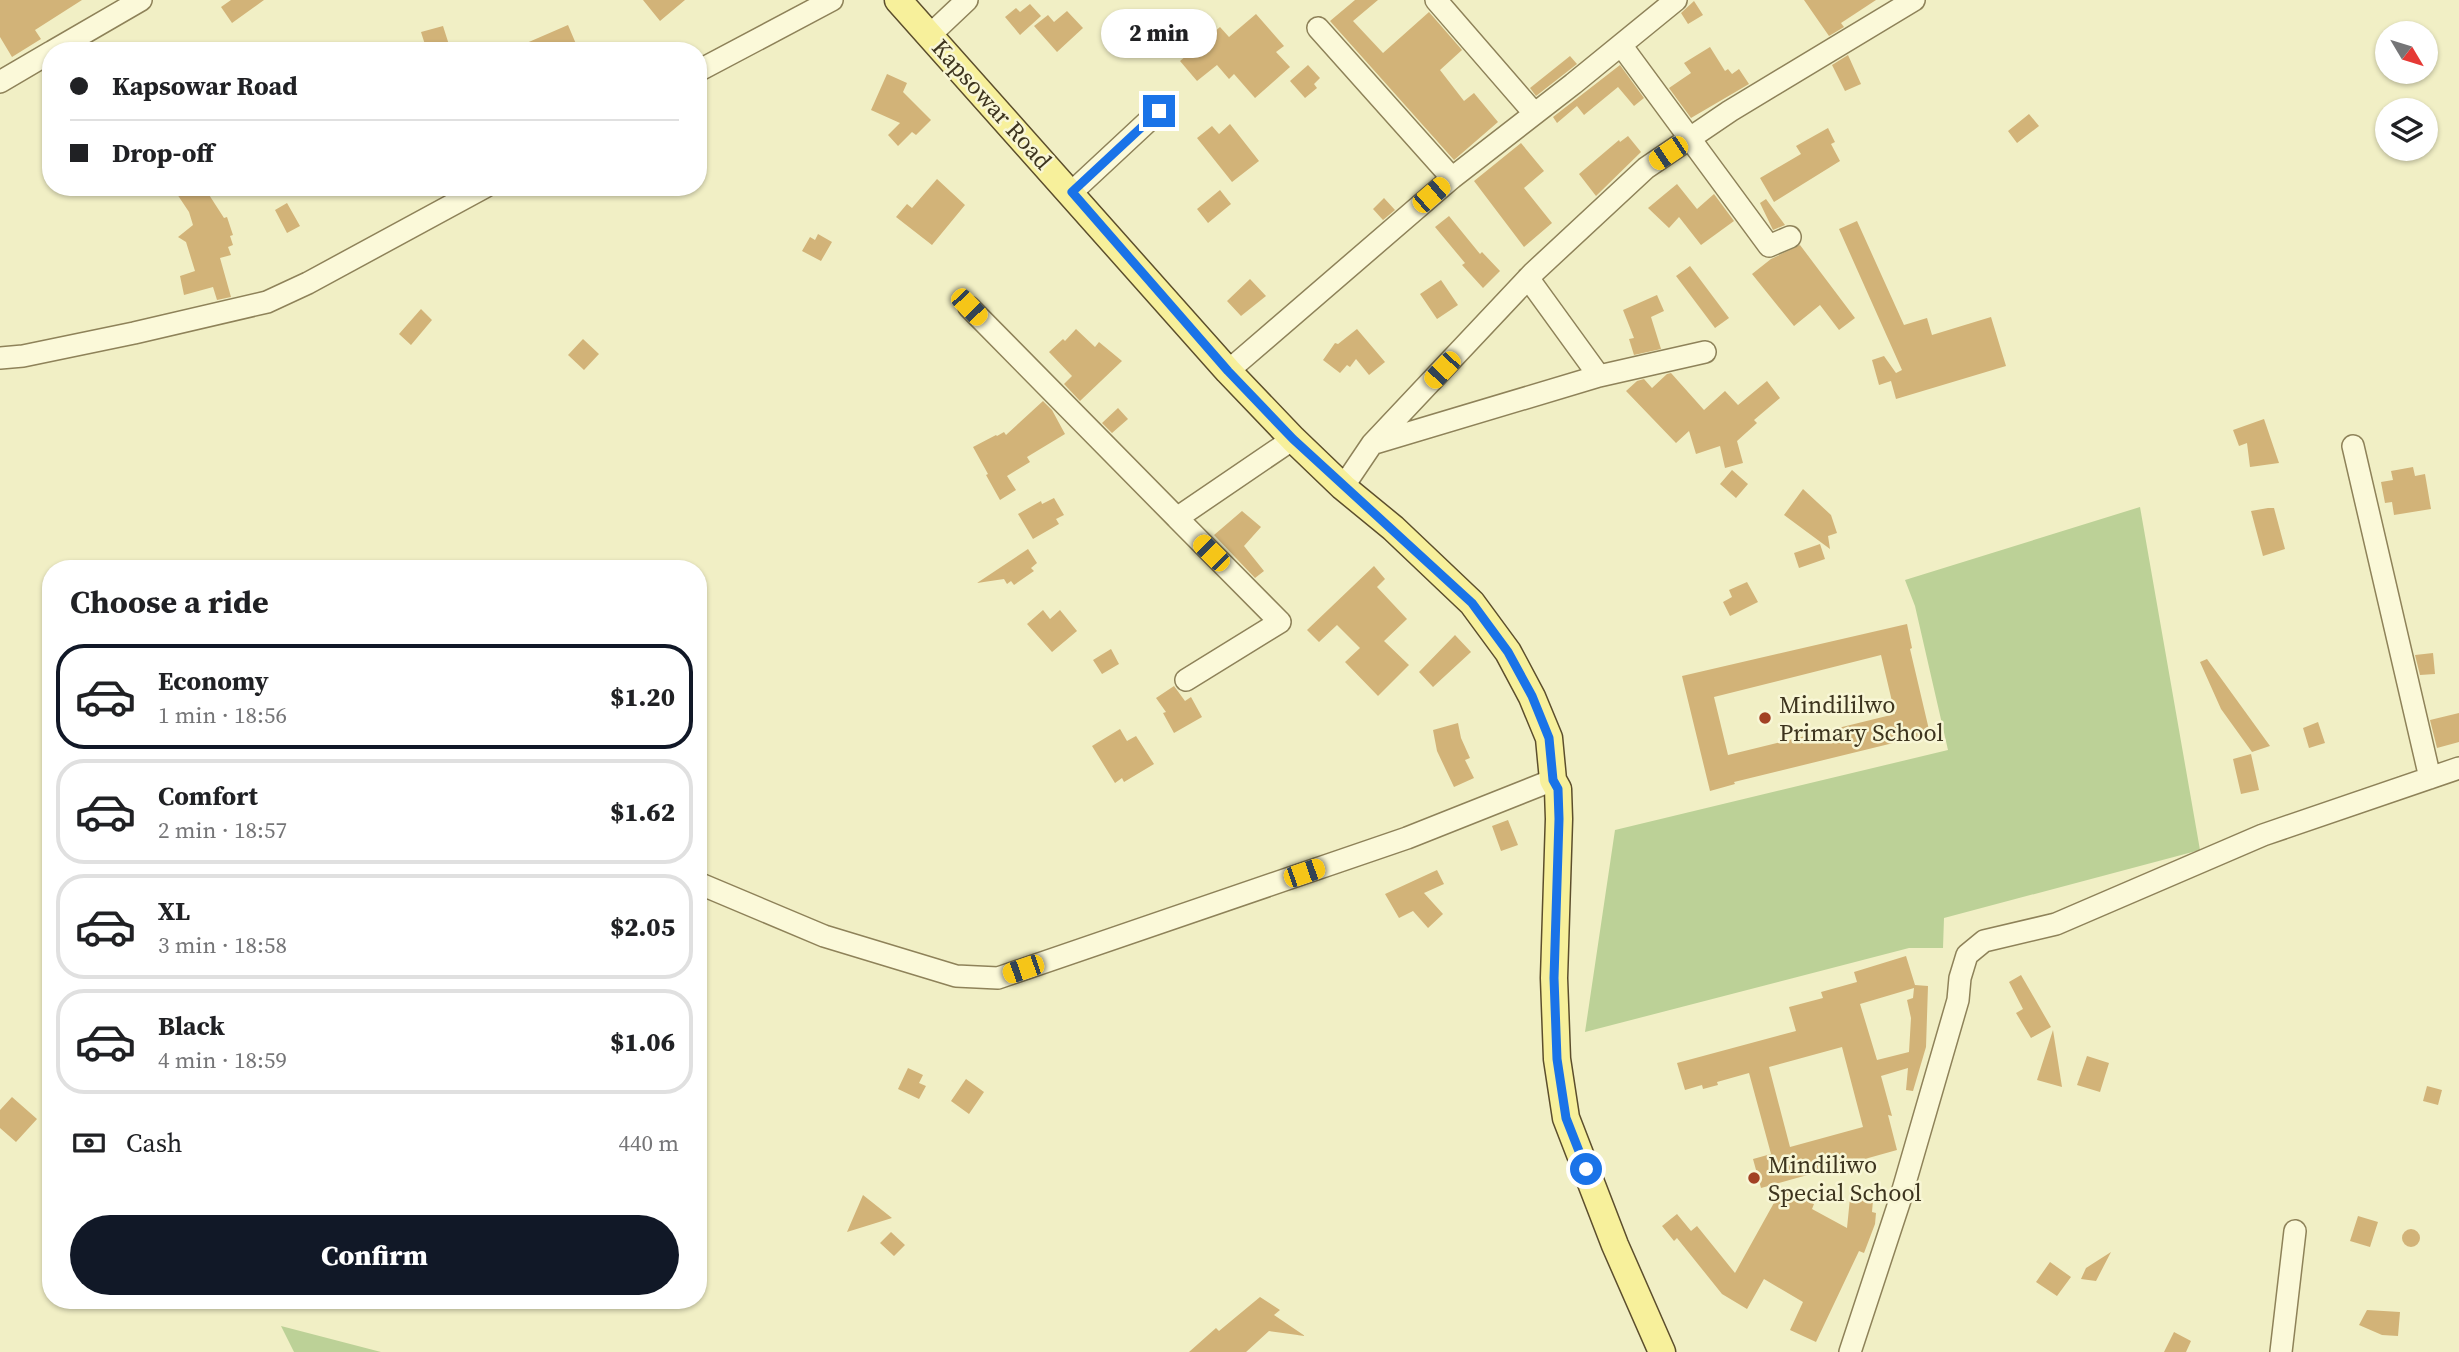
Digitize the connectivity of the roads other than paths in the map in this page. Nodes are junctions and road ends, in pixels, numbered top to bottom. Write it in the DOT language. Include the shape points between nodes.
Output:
graph roads {
  1 [pos="141,0"];
  2 [pos="832,0"];
  3 [pos="898,0"];
  4 [pos="967,0"];
  5 [pos="1436,0"];
  6 [pos="1676,0"];
  7 [pos="1914,0"];
  8 [pos="1318,28"];
  9 [pos="930,35"];
  10 [pos="69,42"];
  11 [pos="1621,45"];
  12 [pos="42,58"];
  13 [pos="707,66"];
  14 [pos="0,82"];
  15 [pos="1159,111"];
  16 [pos="1534,113"];
  17 [pos="1690,138"];
  18 [pos="1452,178"];
  19 [pos="1072,192"];
  20 [pos="468,196"];
  21 [pos="1790,237"];
  22 [pos="1528,278"];
  23 [pos="969,307"];
  24 [pos="1705,352"];
  25 [pos="0,358"];
  26 [pos="1228,371"];
  27 [pos="1599,376"];
  28 [pos="1293,439"];
  29 [pos="1372,444"];
  30 [pos="2353,446"];
  31 [pos="1343,487"];
  32 [pos="1177,518"];
  33 [pos="1186,680"];
  34 [pos="2459,768"];
  35 [pos="2430,778"];
  36 [pos="1553,780"];
  37 [pos="707,887"];
  38 [pos="2295,1231"];
  39 [pos="1662,1352"];
  40 [pos="1850,1352"];
  41 [pos="2281,1352"];
  1 -- 10 [label="street"];
  2 -- 13 [label="street"];
  3 -- 9 [label="main road, Kapsowar Road"];
  4 -- 9 [label="street"];
  5 -- 16 [label="street"];
  6 -- 11 [label="street"];
  7 -- 17 [label="street"];
  8 -- 18 [label="street"];
  9 -- 19 [label="main road, Kapsowar Road"];
  11 -- 16 [label="street"];
  11 -- 17 [label="street"];
  12 -- 14 [label="street"];
  15 -- 19 [label="street"];
  16 -- 18 [label="street"];
  17 -- 21 [label="street" via="1769,246"];
  17 -- 22 [label="street" via="1646,168"];
  18 -- 26 [label="street"];
  19 -- 26 [label="main road, Kapsowar Road"];
  20 -- 25 [label="street" via="268,302"];
  22 -- 27 [label="street"];
  22 -- 29 [label="street"];
  23 -- 32 [label="street"];
  24 -- 27 [label="street"];
  26 -- 28 [label="main road, Kapsowar Road"];
  27 -- 29 [label="street"];
  28 -- 31 [label="main road, Kapsowar Road"];
  28 -- 32 [label="street"];
  29 -- 31 [label="street"];
  30 -- 35 [label="street"];
  31 -- 36 [label="main road, Kapsowar Road" via="1472,603 1508,652 1549,738"];
  32 -- 33 [label="street" via="1280,622"];
  34 -- 35 [label="street"];
  35 -- 40 [label="street" via="2263,835 2056,924 1984,941 1967,955 1904,1187"];
  36 -- 37 [label="street" via="1407,838 998,978 956,976 824,936"];
  36 -- 39 [label="main road, Kapsowar Road" via="1558,789 1559,819 1555,1018 1566,1118"];
  38 -- 41 [label="street"];
}
